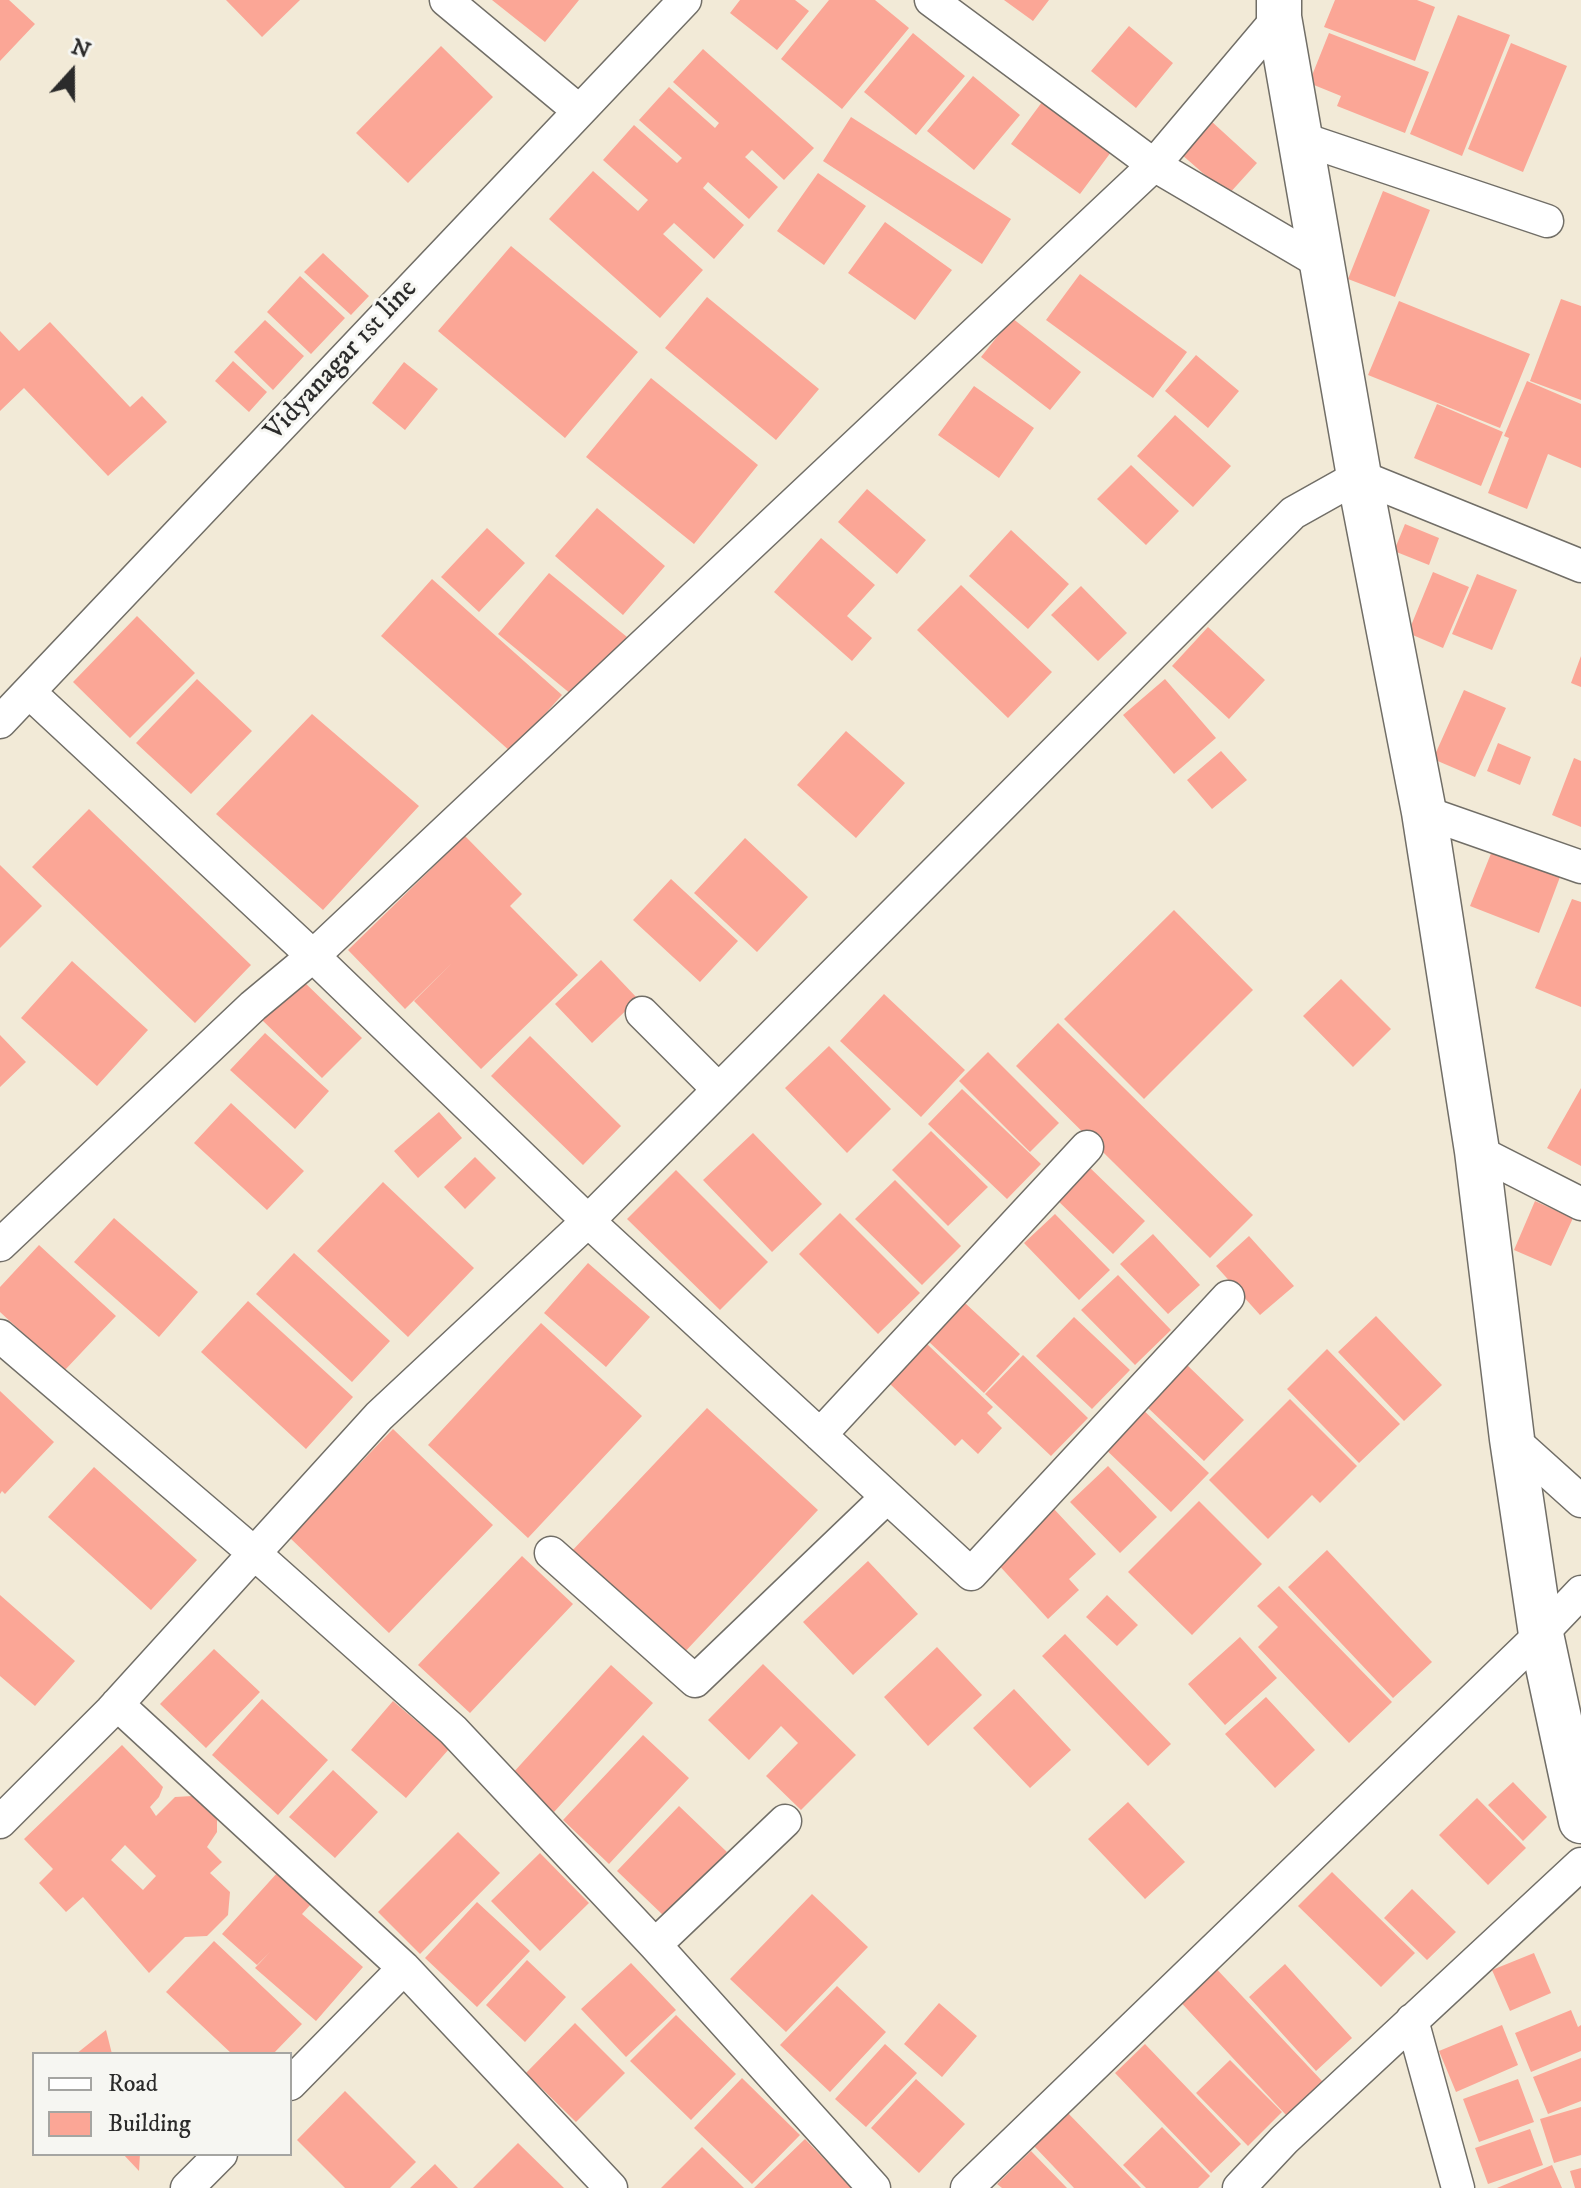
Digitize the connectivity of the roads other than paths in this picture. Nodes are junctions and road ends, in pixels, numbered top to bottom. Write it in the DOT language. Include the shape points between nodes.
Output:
graph roads {
  1 [pos="446,0"];
  2 [pos="685,0"];
  3 [pos="931,0"];
  4 [pos="1279,9"];
  5 [pos="578,110"];
  6 [pos="1300,138"];
  7 [pos="1154,165"];
  8 [pos="1547,221"];
  9 [pos="1321,263"];
  10 [pos="1359,476"];
  11 [pos="1581,566"];
  12 [pos="29,692"];
  13 [pos="0,722"];
  14 [pos="1424,812"];
  15 [pos="1581,867"];
  16 [pos="313,956"];
  17 [pos="642,1013"];
  18 [pos="718,1089"];
  19 [pos="1087,1147"];
  20 [pos="1477,1151"];
  21 [pos="1581,1204"];
  22 [pos="588,1221"];
  23 [pos="0,1245"];
  24 [pos="1228,1297"];
  25 [pos="0,1336"];
  26 [pos="820,1435"];
  27 [pos="1512,1439"];
  28 [pos="887,1497"];
  29 [pos="1581,1501"];
  30 [pos="254,1553"];
  31 [pos="551,1553"];
  32 [pos="1581,1592"];
  33 [pos="1541,1634"];
  34 [pos="117,1704"];
  35 [pos="785,1821"];
  36 [pos="1581,1821"];
  37 [pos="0,1822"];
  38 [pos="1581,1864"];
  39 [pos="655,1945"];
  40 [pos="404,1968"];
  41 [pos="1412,2020"];
  42 [pos="292,2082"];
  43 [pos="219,2156"];
  44 [pos="609,2187"];
  45 [pos="187,2188"];
  46 [pos="874,2188"];
  47 [pos="967,2188"];
  48 [pos="1239,2188"];
  49 [pos="1458,2188"];
  1 -- 5 [label="street"];
  2 -- 5 [label="street, Vidyanagar 1st line"];
  3 -- 7 [label="street"];
  4 -- 6 [label="street"];
  4 -- 7 [label="street"];
  5 -- 12 [label="street, Vidyanagar 1st line"];
  6 -- 8 [label="street"];
  6 -- 9 [label="street"];
  7 -- 9 [label="street"];
  7 -- 16 [label="street"];
  9 -- 10 [label="street"];
  10 -- 11 [label="street"];
  10 -- 14 [label="street"];
  10 -- 18 [label="street" via="1293,513"];
  12 -- 13 [label="street, Vidyanagar 1st line"];
  12 -- 16 [label="street"];
  14 -- 15 [label="street"];
  14 -- 20 [label="street"];
  16 -- 22 [label="street"];
  16 -- 23 [label="street"];
  17 -- 18 [label="street"];
  18 -- 22 [label="street"];
  19 -- 26 [label="street"];
  20 -- 21 [label="street"];
  20 -- 27 [label="street"];
  22 -- 26 [label="street"];
  22 -- 30 [label="street" via="379,1416"];
  24 -- 28 [label="street" via="971,1574"];
  25 -- 30 [label="street"];
  26 -- 28 [label="street"];
  27 -- 29 [label="street"];
  27 -- 33 [label="street"];
  28 -- 31 [label="street" via="695,1681"];
  30 -- 34 [label="street"];
  30 -- 39 [label="street" via="453,1730"];
  32 -- 33 [label="street"];
  33 -- 36 [label="street"];
  33 -- 47 [label="street"];
  34 -- 37 [label="street"];
  34 -- 40 [label="street"];
  35 -- 39 [label="street"];
  38 -- 41 [label="street"];
  39 -- 46 [label="street"];
  40 -- 42 [label="street"];
  40 -- 44 [label="street"];
  41 -- 48 [label="street"];
  41 -- 49 [label="street"];
  43 -- 45 [label="street"];
}
